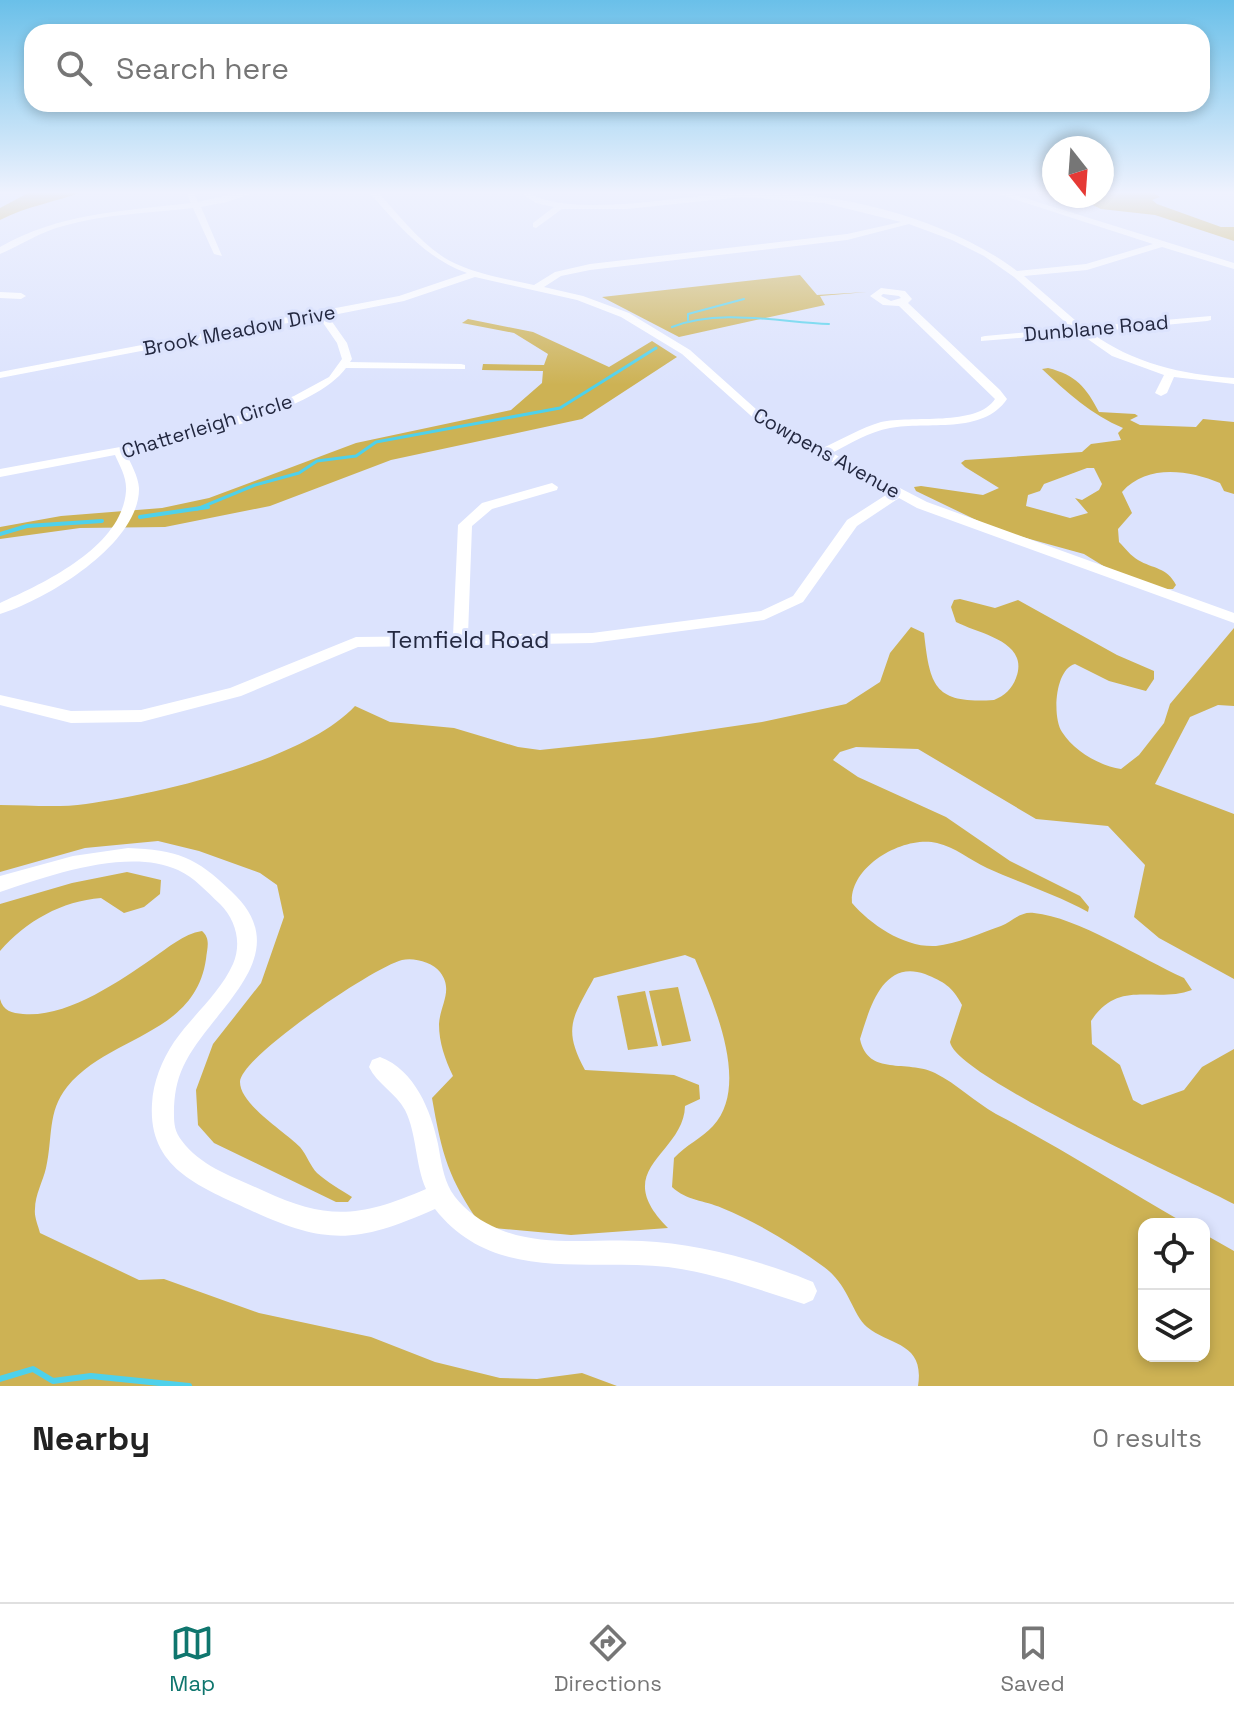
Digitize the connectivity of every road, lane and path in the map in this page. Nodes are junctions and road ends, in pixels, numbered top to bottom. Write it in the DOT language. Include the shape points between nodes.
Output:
graph roads {
  1 [pos="437,256"];
  2 [pos="678,256"];
  3 [pos="986,256"];
  4 [pos="1123,256"];
  5 [pos="1200,256"];
  6 [pos="1234,266"];
  7 [pos="474,274"];
  8 [pos="1014,274"];
  9 [pos="542,290"];
  10 [pos="0,295"];
  11 [pos="21,296"];
  12 [pos="902,303"];
  13 [pos="322,314"];
  14 [pos="1207,318"];
  15 [pos="1082,330"];
  16 [pos="985,339"];
  17 [pos="346,365"];
  18 [pos="461,367"];
  19 [pos="1170,373"];
  20 [pos="0,375"];
  21 [pos="1234,381"];
  22 [pos="1161,393"];
  23 [pos="120,453"];
  24 [pos="822,453"];
  25 [pos="0,473"];
  26 [pos="552,487"];
  27 [pos="897,493"];
  28 [pos="0,609"];
  29 [pos="1234,618"];
  30 [pos="460,640"];
  31 [pos="0,700"];
  32 [pos="0,884"];
  33 [pos="380,1067"];
  34 [pos="439,1195"];
  35 [pos="804,1291"];
  1 -- 7 [label="street, Cowpens Avenue"];
  2 -- 9 [label="street" via="567,273"];
  3 -- 8 [label="street"];
  4 -- 8 [label="street" via="1087,267"];
  5 -- 6 [label="street"];
  7 -- 9 [label="street, Cowpens Avenue"];
  7 -- 13 [label="street, Brook Meadow Drive" via="418,295"];
  8 -- 15 [label="street"];
  9 -- 24 [label="street, Cowpens Avenue" via="605,306 656,332 702,365 756,416"];
  10 -- 11 [label="street"];
  12 -- 24 [label="street" via="996,392 999,406 972,418 883,426"];
  13 -- 17 [label="street" via="342,343"];
  13 -- 20 [label="street, Brook Meadow Drive"];
  14 -- 15 [label="street, Dunblane Road"];
  15 -- 16 [label="street, Dunblane Road"];
  15 -- 19 [label="street" via="1123,357"];
  17 -- 18 [label="street"];
  17 -- 23 [label="street, Chatterleigh Circle" via="327,384 298,398"];
  19 -- 21 [label="street"];
  19 -- 22 [label="street"];
  23 -- 25 [label="street, Chatterleigh Circle"];
  23 -- 28 [label="street" via="132,496 115,532 73,570"];
  24 -- 27 [label="street, Cowpens Avenue"];
  26 -- 30 [label="street" via="487,506 465,525"];
  27 -- 29 [label="street, Cowpens Avenue" via="967,524"];
  27 -- 30 [label="street, Temfield Road" via="852,523 798,599 764,615 592,638"];
  30 -- 31 [label="street, Temfield Road" via="356,642 235,692 141,716 71,717"];
  32 -- 34 [label="street" via="69,863 107,858 172,860 194,868 236,902 247,940 236,981 181,1044 165,1072 162,1126 175,1153 196,1170 291,1218 326,1226 384,1220"];
  33 -- 34 [label="street" via="409,1091"];
  34 -- 35 [label="street" via="457,1217 487,1239 521,1250 671,1255"];
}
